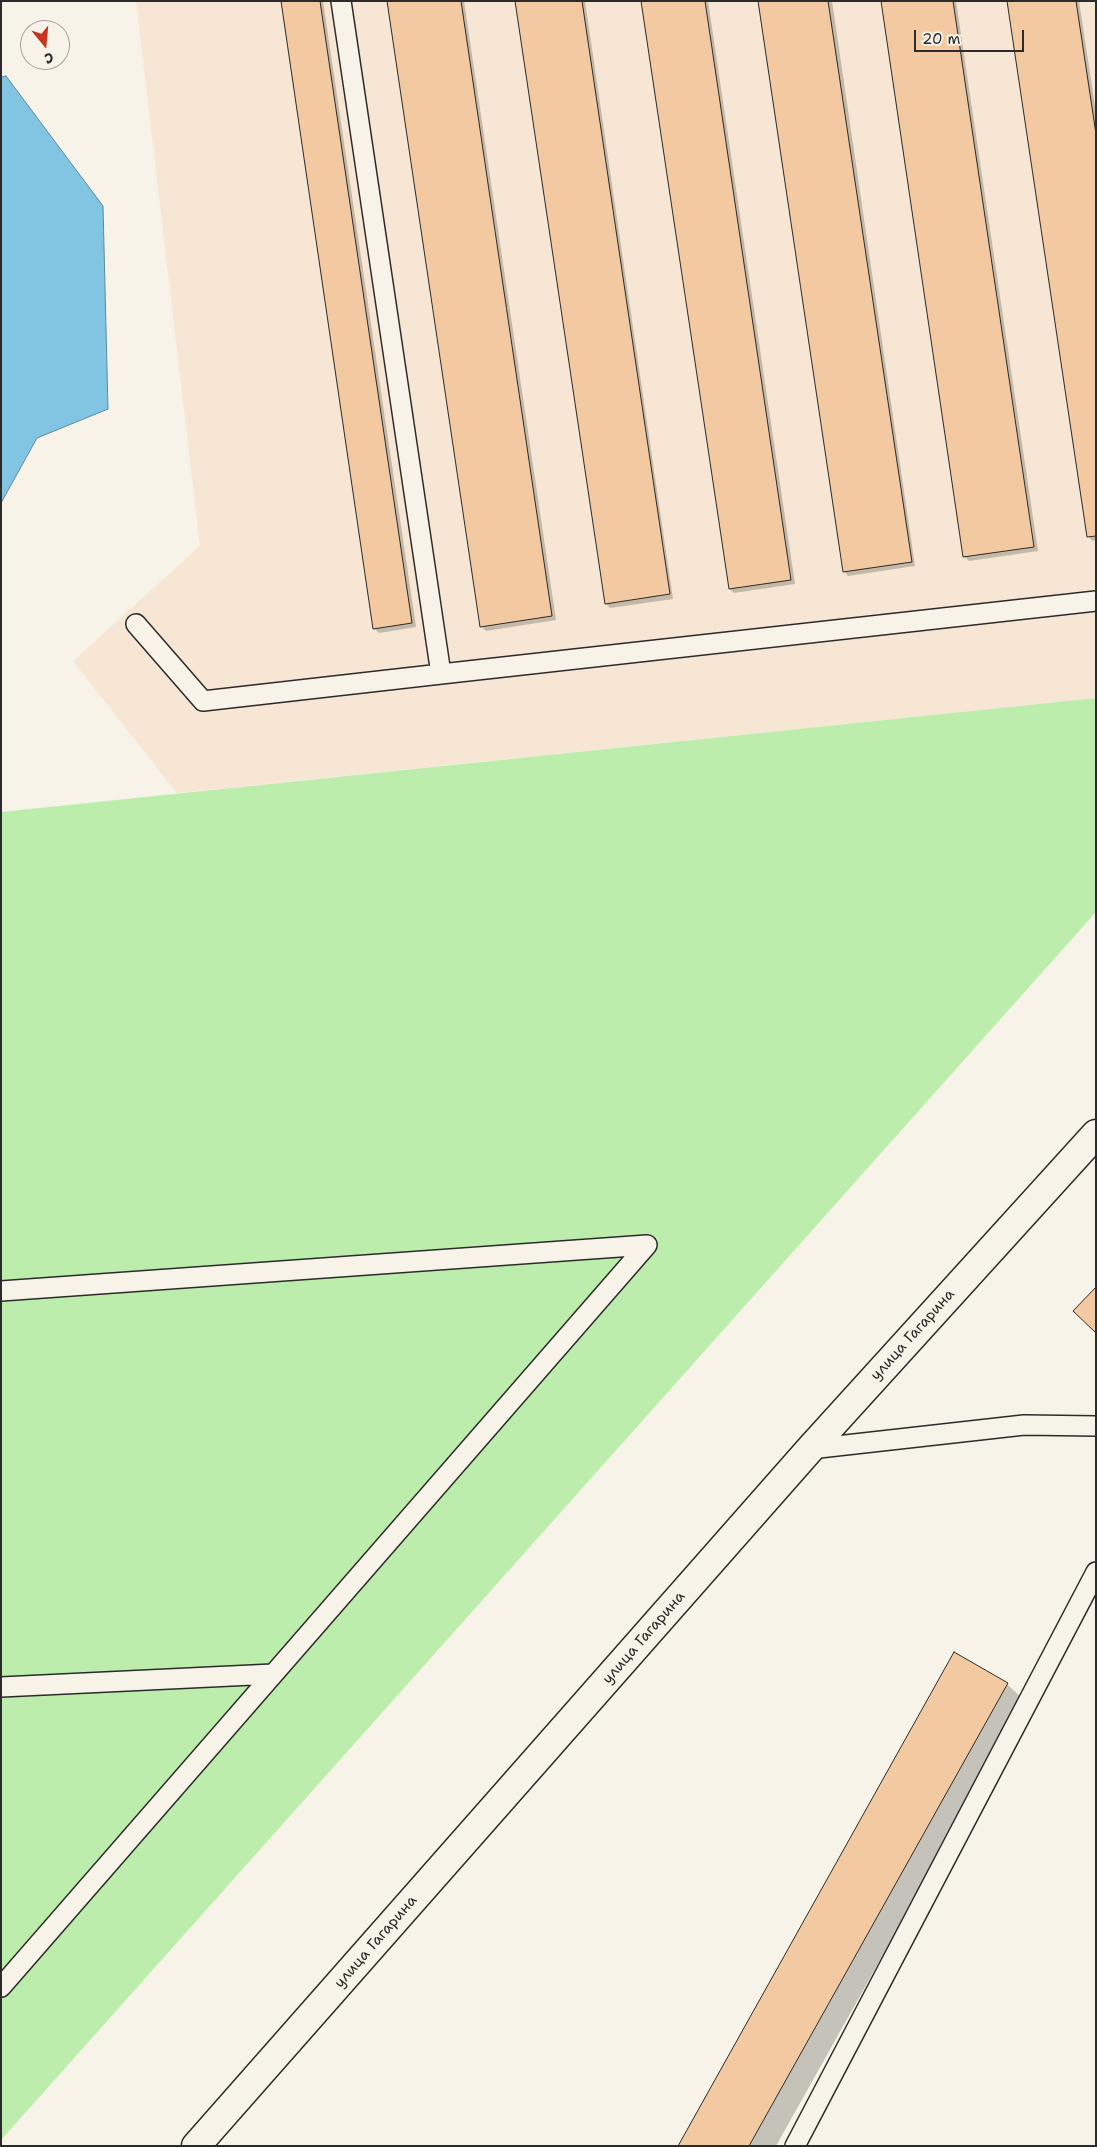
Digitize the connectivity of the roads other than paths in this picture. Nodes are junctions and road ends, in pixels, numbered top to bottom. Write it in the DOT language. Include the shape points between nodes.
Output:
graph roads {
  1 [pos="341,1"];
  2 [pos="1096,601"];
  3 [pos="136,624"];
  4 [pos="441,674"];
  5 [pos="1096,1134"];
  6 [pos="1,1291"];
  7 [pos="1096,1426"];
  8 [pos="810,1449"];
  9 [pos="1096,1572"];
  10 [pos="273,1674"];
  11 [pos="1,1687"];
  12 [pos="1,1987"];
  13 [pos="196,2146"];
  14 [pos="795,2146"];
  1 -- 4 [label="lane"];
  2 -- 4 [label="lane"];
  3 -- 4 [label="lane" via="203,701"];
  5 -- 8 [label="street, улица Гагарина"];
  6 -- 10 [label="lane" via="647,1245"];
  7 -- 8 [label="lane" via="1024,1426"];
  8 -- 13 [label="street, улица Гагарина"];
  9 -- 14 [label="lane"];
  10 -- 11 [label="lane"];
  10 -- 12 [label="lane"];
}
